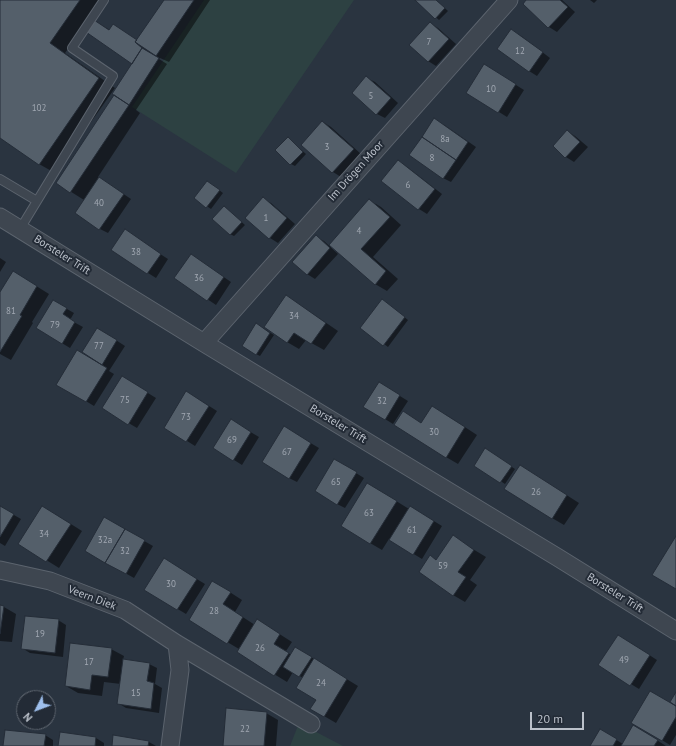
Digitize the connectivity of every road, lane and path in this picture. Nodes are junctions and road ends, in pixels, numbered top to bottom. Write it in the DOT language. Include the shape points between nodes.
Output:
graph roads {
  1 [pos="104,0"];
  2 [pos="509,0"];
  3 [pos="0,179"];
  4 [pos="37,201"];
  5 [pos="0,217"];
  6 [pos="20,230"];
  7 [pos="204,343"];
  8 [pos="0,570"];
  9 [pos="676,631"];
  10 [pos="177,644"];
  11 [pos="310,724"];
  12 [pos="170,746"];
  1 -- 4 [label="lane" via="72,48 113,76"];
  2 -- 7 [label="street, Im Drögen Moor"];
  3 -- 4 [label="lane"];
  4 -- 6 [label="lane"];
  5 -- 6 [label="street, Borsteler Trift"];
  6 -- 7 [label="street, Borsteler Trift"];
  7 -- 9 [label="street, Borsteler Trift"];
  8 -- 10 [label="street, Veern Diek" via="50,581 125,610"];
  10 -- 11 [label="street, Veern Diek"];
  10 -- 12 [label="street" via="180,670"];
}
